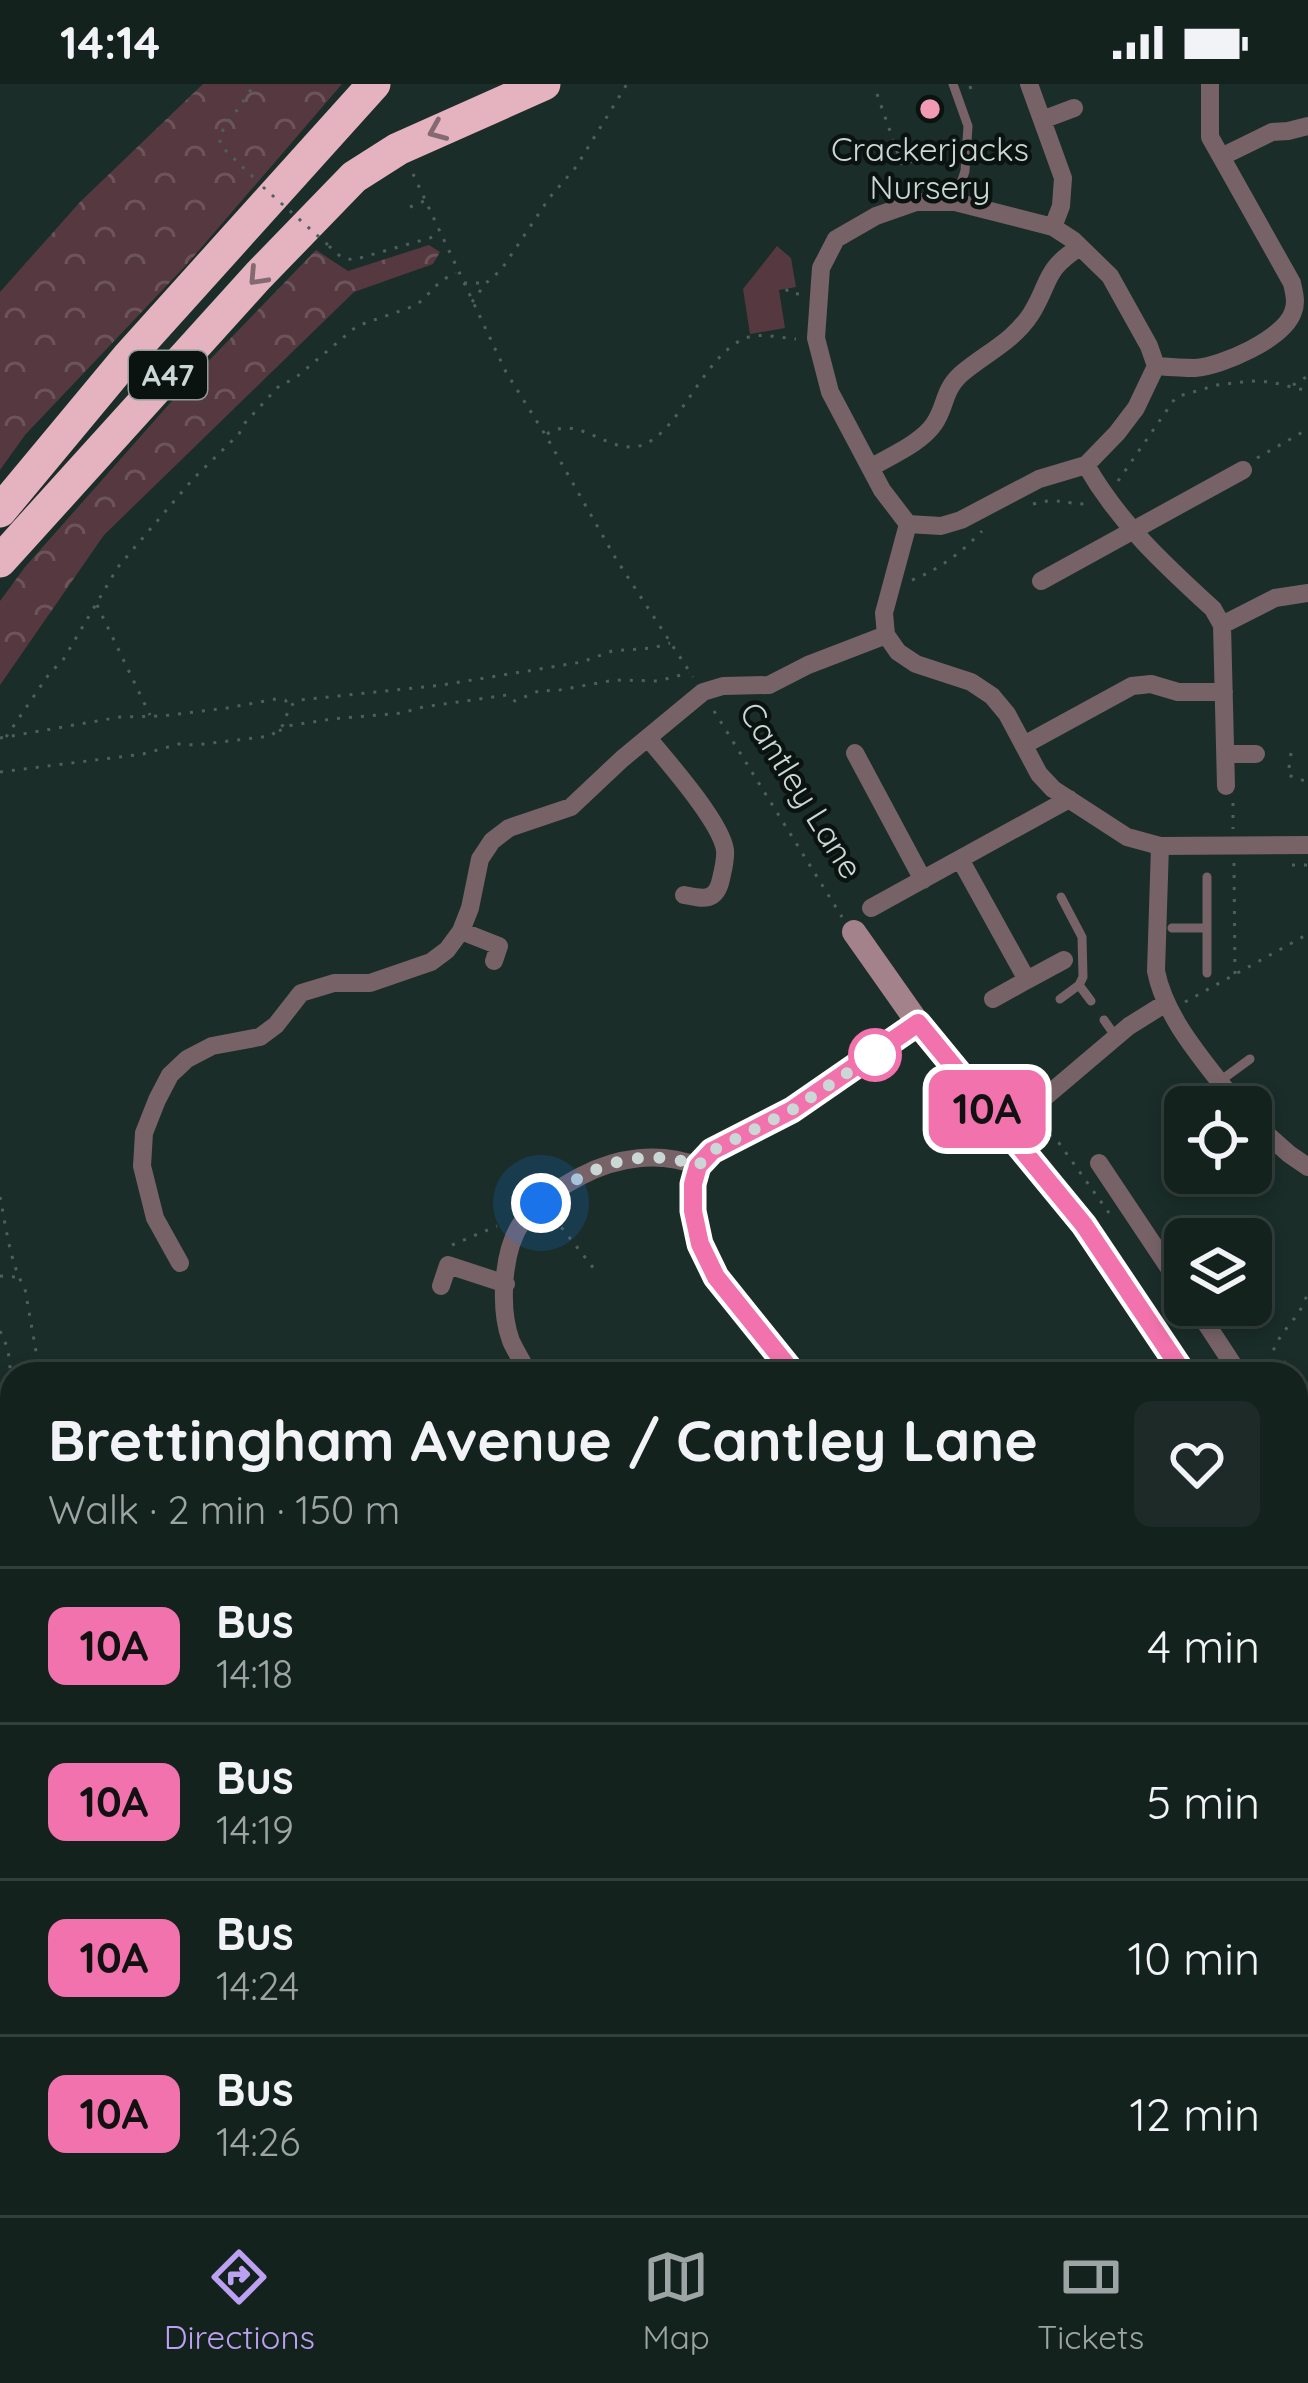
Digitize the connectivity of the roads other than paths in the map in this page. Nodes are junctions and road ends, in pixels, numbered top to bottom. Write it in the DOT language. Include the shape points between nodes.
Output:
graph roads {
  1 [pos="362,84"];
  2 [pos="374,84"];
  3 [pos="544,84"];
  4 [pos="953,84"];
  5 [pos="1029,84"];
  6 [pos="1210,84"];
  7 [pos="1074,108"];
  8 [pos="1042,120"];
  9 [pos="1308,126"];
  10 [pos="1221,157"];
  11 [pos="955,202"];
  12 [pos="1054,226"];
  13 [pos="1079,247"];
  14 [pos="128,357"];
  15 [pos="1156,366"];
  16 [pos="1086,465"];
  17 [pos="872,467"];
  18 [pos="1243,470"];
  19 [pos="0,512"];
  20 [pos="908,524"];
  21 [pos="1132,531"];
  22 [pos="0,561"];
  23 [pos="1041,580"];
  24 [pos="1308,593"];
  25 [pos="1222,625"];
  26 [pos="886,635"];
  27 [pos="1224,692"];
  28 [pos="648,738"];
  29 [pos="1024,745"];
  30 [pos="855,753"];
  31 [pos="1226,754"];
  32 [pos="1256,754"];
  33 [pos="1226,786"];
  34 [pos="1069,799"];
  35 [pos="1308,845"];
  36 [pos="1160,846"];
  37 [pos="960,859"];
  38 [pos="1207,877"];
  39 [pos="923,880"];
  40 [pos="685,895"];
  41 [pos="1061,897"];
  42 [pos="872,908"];
  43 [pos="1172,928"];
  44 [pos="1207,928"];
  45 [pos="461,931"];
  46 [pos="854,932"];
  47 [pos="499,946"];
  48 [pos="1064,960"];
  49 [pos="1207,973"];
  50 [pos="1027,980"];
  51 [pos="1079,985"];
  52 [pos="993,999"];
  53 [pos="1060,999"];
  54 [pos="1091,1001"];
  55 [pos="1175,1002"];
  56 [pos="918,1023"];
  57 [pos="1250,1059"];
  58 [pos="1220,1082"];
  59 [pos="1223,1086"];
  60 [pos="1005,1131"];
  61 [pos="1272,1139"];
  62 [pos="1099,1163"];
  63 [pos="698,1166"];
  64 [pos="1308,1167"];
  65 [pos="1164,1260"];
  66 [pos="180,1263"];
  67 [pos="506,1284"];
  68 [pos="441,1286"];
  69 [pos="1205,1326"];
  70 [pos="522,1362"];
  71 [pos="784,1362"];
  72 [pos="1176,1362"];
  73 [pos="1225,1362"];
  1 -- 14 [label="highway, A47"];
  2 -- 14 [label="highway, A47"];
  3 -- 22 [label="highway, A47, one-way" via="354,177"];
  4 -- 11 [label="lane" via="968,142"];
  5 -- 8 [label="street"];
  6 -- 10 [label="street" via="1210,137"];
  7 -- 8 [label="street"];
  8 -- 12 [label="street" via="1063,178"];
  9 -- 10 [label="street" via="1271,132"];
  10 -- 15 [label="street" via="1292,284 1293,313 1278,333 1227,361"];
  11 -- 12 [label="street"];
  11 -- 17 [label="street" via="916,202 876,215 836,239 821,268 816,338 830,392"];
  12 -- 13 [label="street"];
  13 -- 15 [label="street" via="1110,276"];
  13 -- 17 [label="street" via="1051,269 1033,311 1006,342 947,388 933,426"];
  14 -- 19 [label="highway, A47"];
  15 -- 16 [label="street" via="1136,407"];
  16 -- 20 [label="street" via="1039,479 961,520"];
  16 -- 21 [label="street"];
  17 -- 20 [label="street"];
  18 -- 21 [label="street"];
  20 -- 26 [label="street" via="884,613"];
  21 -- 23 [label="street"];
  21 -- 25 [label="street"];
  24 -- 25 [label="street" via="1274,598"];
  25 -- 27 [label="street"];
  26 -- 28 [label="street" via="769,685 703,692"];
  26 -- 29 [label="street" via="916,664 992,696"];
  27 -- 29 [label="street" via="1132,686"];
  27 -- 31 [label="street"];
  28 -- 40 [label="street" via="725,848 713,897"];
  28 -- 45 [label="street" via="571,807 492,841"];
  29 -- 34 [label="street" via="1039,774"];
  30 -- 39 [label="street"];
  31 -- 32 [label="street"];
  31 -- 33 [label="street"];
  34 -- 36 [label="street" via="1127,837"];
  34 -- 37 [label="street"];
  35 -- 36 [label="street"];
  36 -- 55 [label="street" via="1156,971"];
  37 -- 39 [label="street"];
  37 -- 50 [label="street"];
  38 -- 44 [label="lane"];
  39 -- 42 [label="street"];
  41 -- 51 [label="lane" via="1082,937"];
  43 -- 44 [label="lane"];
  44 -- 49 [label="lane"];
  45 -- 47 [label="street"];
  45 -- 66 [label="street" via="431,962 370,983 301,993 260,1037 212,1046 170,1075 145,1133 142,1166 154,1218"];
  46 -- 56 [label="street, Cantley Lane"];
  48 -- 50 [label="street"];
  50 -- 52 [label="street"];
  51 -- 53 [label="lane"];
  51 -- 54 [label="lane"];
  55 -- 58 [label="street"];
  55 -- 60 [label="street" via="1111,1029"];
  56 -- 60 [label="street, Cantley Lane"];
  56 -- 63 [label="street"];
  57 -- 58 [label="lane"];
  58 -- 59 [label="street"];
  60 -- 72 [label="street, Cantley Lane" via="1084,1225"];
  61 -- 64 [label="street"];
  62 -- 65 [label="street"];
  63 -- 67 [label="street" via="615,1161 566,1184 522,1222"];
  63 -- 71 [label="street" via="693,1211 700,1244 716,1277"];
  67 -- 68 [label="street" via="450,1255"];
  67 -- 70 [label="street" via="510,1339"];
  69 -- 73 [label="street"];
}
